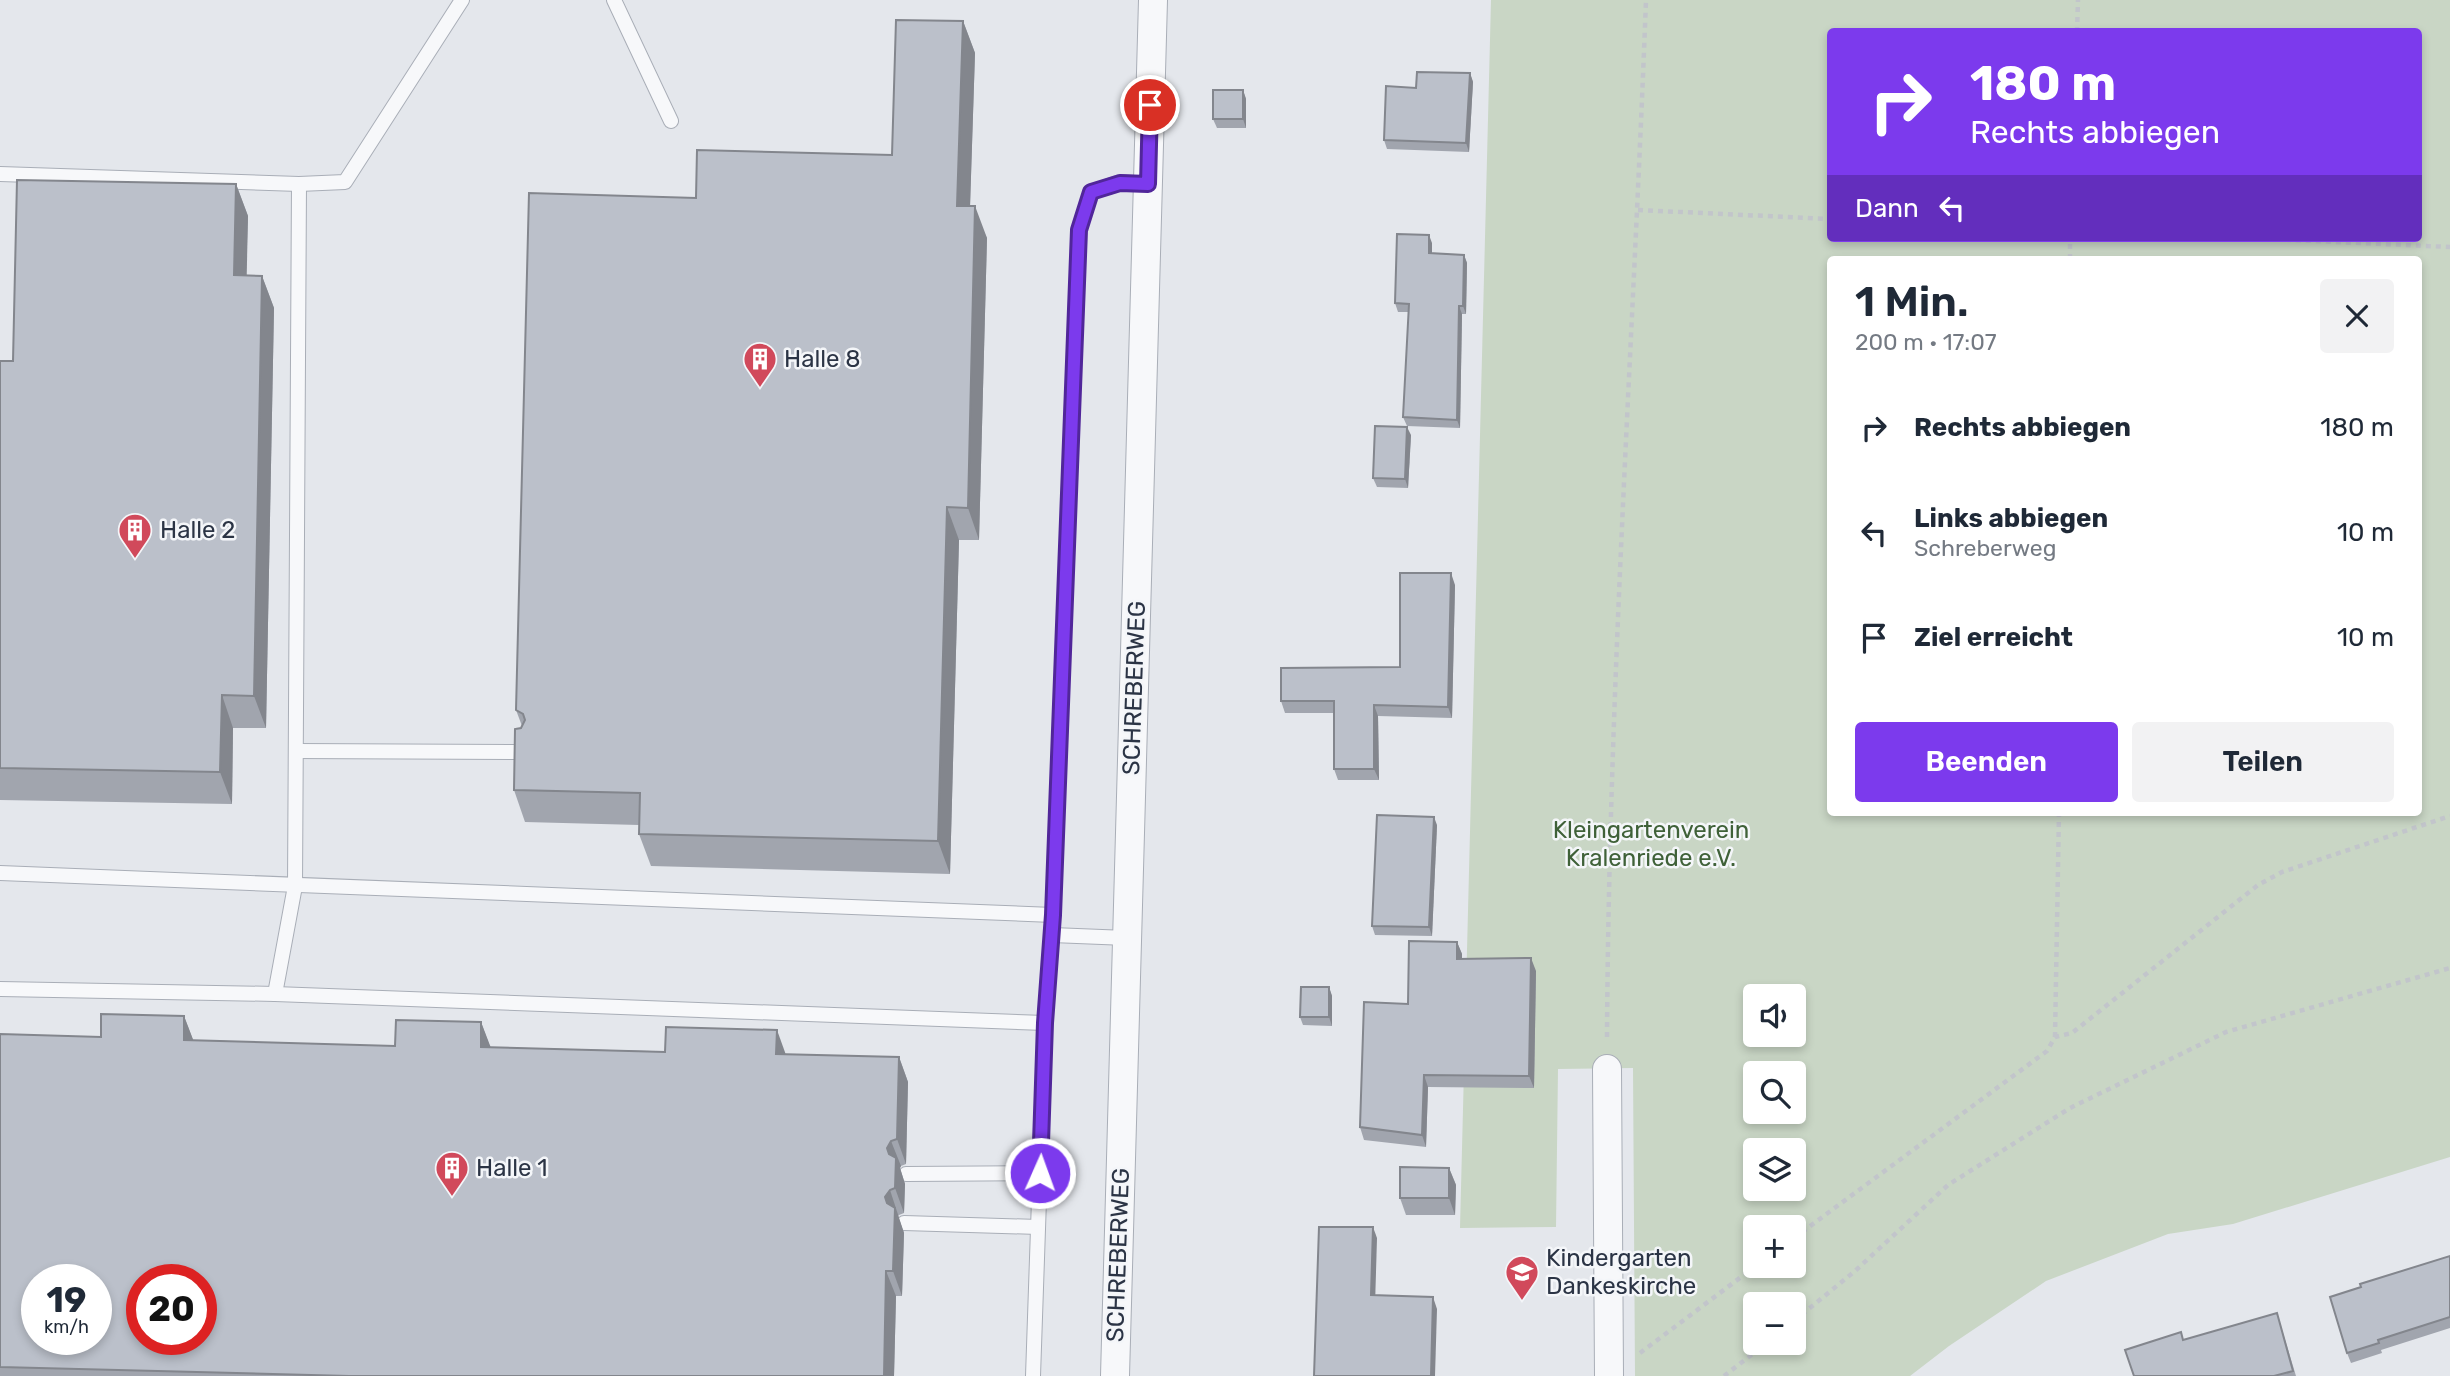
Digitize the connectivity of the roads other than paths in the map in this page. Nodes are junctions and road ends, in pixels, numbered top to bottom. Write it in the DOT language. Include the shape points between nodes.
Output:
graph roads {
  1 [pos="463,0"];
  2 [pos="614,0"];
  3 [pos="1153,0"];
  4 [pos="671,121"];
  5 [pos="0,174"];
  6 [pos="299,184"];
  7 [pos="1148,184"];
  8 [pos="296,751"];
  9 [pos="527,752"];
  10 [pos="0,873"];
  11 [pos="295,886"];
  12 [pos="1053,915"];
  13 [pos="1052,935"];
  14 [pos="1127,938"];
  15 [pos="0,989"];
  16 [pos="275,994"];
  17 [pos="1045,1023"];
  18 [pos="1607,1069"];
  19 [pos="1040,1173"];
  20 [pos="906,1174"];
  21 [pos="904,1223"];
  22 [pos="1038,1227"];
  23 [pos="1032,1376"];
  24 [pos="1115,1376"];
  25 [pos="1609,1376"];
  1 -- 6 [label="lane" via="345,182"];
  2 -- 4 [label="lane"];
  3 -- 7 [label="street, SCHREBERWEG"];
  5 -- 6 [label="lane"];
  6 -- 8 [label="lane"];
  7 -- 12 [label="lane" via="1120,183 1091,192 1079,230"];
  7 -- 14 [label="street, SCHREBERWEG"];
  8 -- 9 [label="lane"];
  8 -- 11 [label="lane"];
  10 -- 11 [label="lane"];
  11 -- 12 [label="lane"];
  11 -- 16 [label="lane"];
  12 -- 13 [label="lane"];
  13 -- 14 [label="lane"];
  13 -- 17 [label="lane"];
  14 -- 24 [label="street, SCHREBERWEG"];
  15 -- 16 [label="lane"];
  16 -- 17 [label="lane"];
  17 -- 19 [label="lane"];
  18 -- 25 [label="street"];
  19 -- 20 [label="lane"];
  19 -- 22 [label="lane"];
  21 -- 22 [label="lane"];
  22 -- 23 [label="lane"];
}
